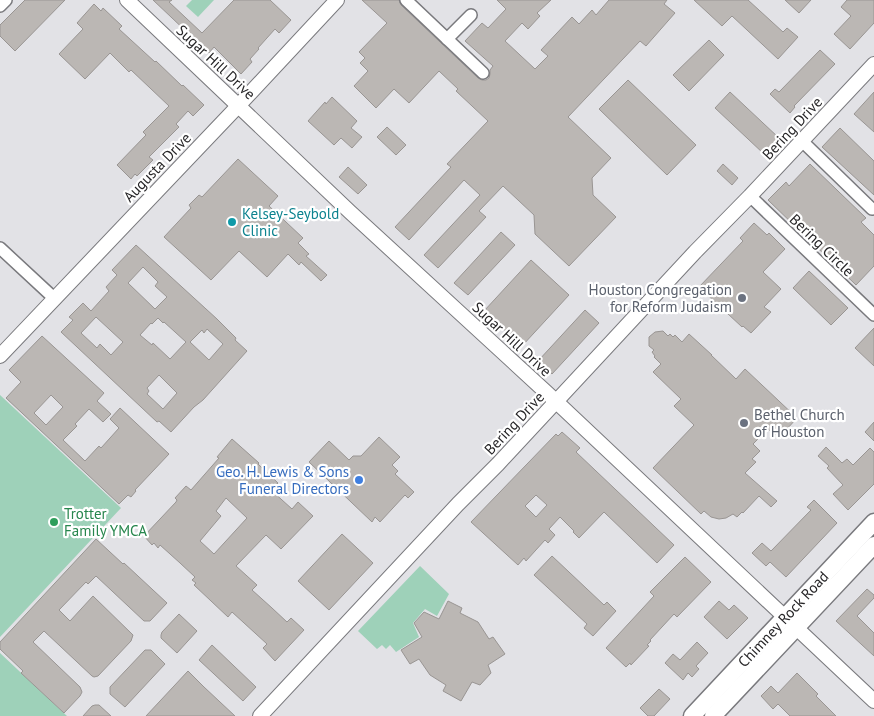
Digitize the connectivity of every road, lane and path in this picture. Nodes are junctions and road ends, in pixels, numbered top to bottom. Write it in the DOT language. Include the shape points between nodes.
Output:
graph roads {
  1 [pos="6,0"];
  2 [pos="127,0"];
  3 [pos="337,0"];
  4 [pos="406,0"];
  5 [pos="0,6"];
  6 [pos="471,15"];
  7 [pos="447,39"];
  8 [pos="874,64"];
  9 [pos="483,73"];
  10 [pos="238,105"];
  11 [pos="802,141"];
  12 [pos="750,196"];
  13 [pos="874,213"];
  14 [pos="0,248"];
  15 [pos="54,299"];
  16 [pos="874,315"];
  17 [pos="0,356"];
  18 [pos="555,401"];
  19 [pos="874,522"];
  20 [pos="874,545"];
  21 [pos="790,623"];
  22 [pos="874,701"];
  23 [pos="260,716"];
  24 [pos="692,716"];
  25 [pos="713,716"];
  1 -- 5 [label="street"];
  2 -- 10 [label="street, Sugar Hill Drive"];
  3 -- 10 [label="street, Augusta Drive"];
  4 -- 7 [label="street"];
  6 -- 7 [label="street"];
  7 -- 9 [label="street"];
  8 -- 11 [label="street, Bering Drive"];
  10 -- 15 [label="street, Augusta Drive"];
  10 -- 18 [label="street, Sugar Hill Drive"];
  11 -- 12 [label="street, Bering Drive"];
  11 -- 13 [label="street"];
  12 -- 16 [label="street, Bering Circle"];
  12 -- 18 [label="street, Bering Drive"];
  14 -- 15 [label="street"];
  15 -- 17 [label="street, Augusta Drive"];
  18 -- 21 [label="street, Sugar Hill Drive"];
  18 -- 23 [label="street, Bering Drive"];
  19 -- 21 [label="main road, Chimney Rock Road"];
  20 -- 21 [label="main road, Chimney Rock Road"];
  21 -- 22 [label="street, Sugar Hill Drive"];
  21 -- 24 [label="main road, Chimney Rock Road"];
  21 -- 25 [label="main road, Chimney Rock Road"];
}
